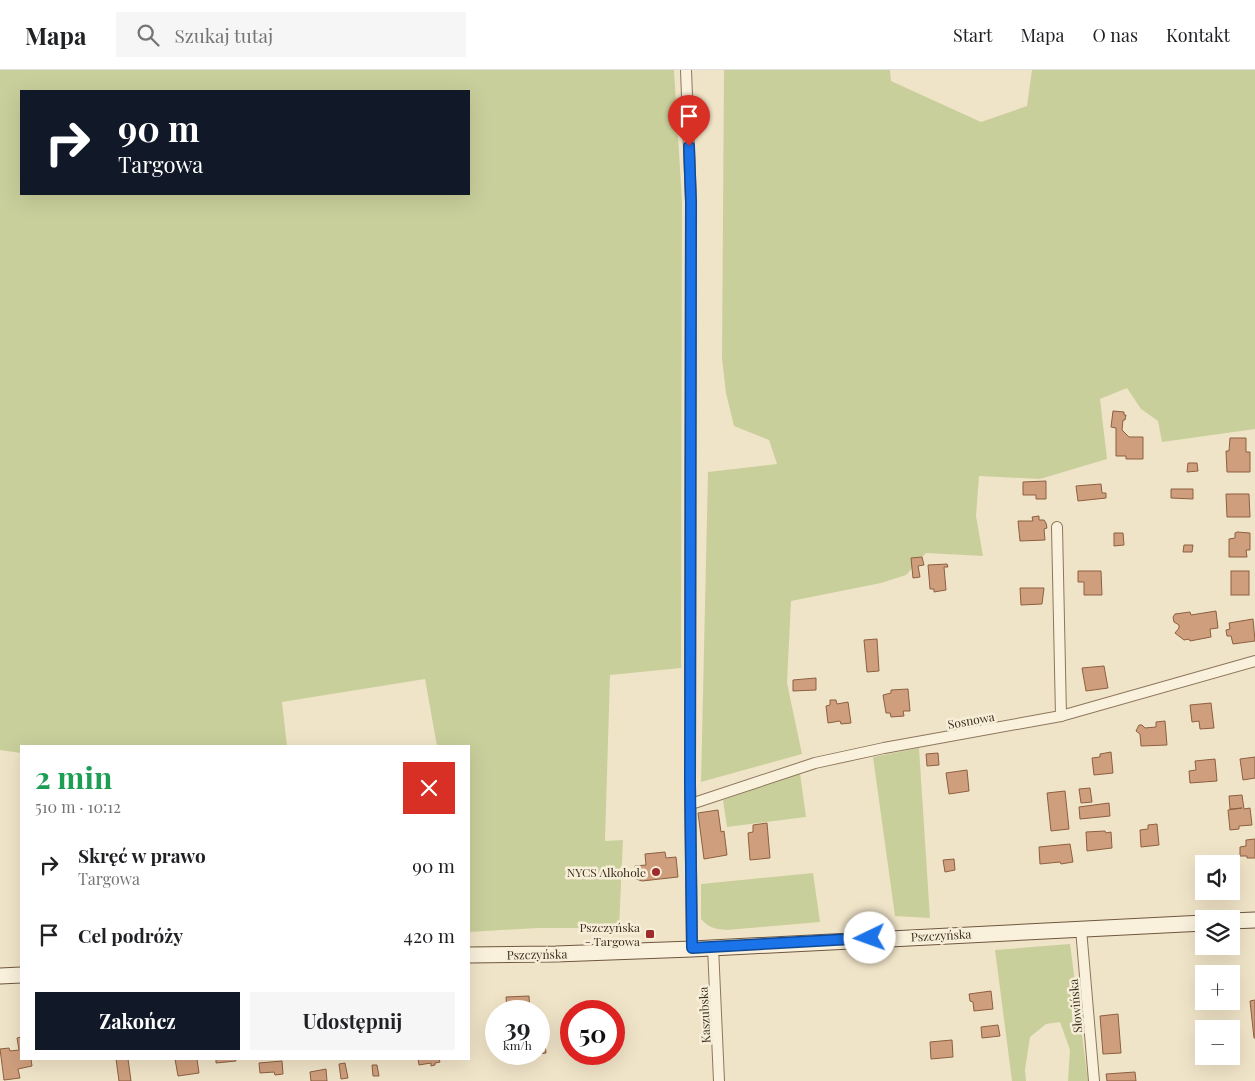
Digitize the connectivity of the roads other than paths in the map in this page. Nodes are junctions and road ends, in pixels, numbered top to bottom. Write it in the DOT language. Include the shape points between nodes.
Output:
graph roads {
  1 [pos="686,70"];
  2 [pos="1057,528"];
  3 [pos="1255,661"];
  4 [pos="1062,716"];
  5 [pos="691,804"];
  6 [pos="1255,920"];
  7 [pos="1240,921"];
  8 [pos="1195,923"];
  9 [pos="1080,929"];
  10 [pos="713,947"];
  11 [pos="692,948"];
  12 [pos="470,955"];
  13 [pos="20,975"];
  14 [pos="0,976"];
  15 [pos="719,1081"];
  16 [pos="1094,1081"];
  1 -- 5 [label="street" via="691,202"];
  2 -- 4 [label="street"];
  3 -- 4 [label="street, Sosnowa"];
  4 -- 5 [label="street, Sosnowa" via="815,763"];
  5 -- 11 [label="street"];
  6 -- 7 [label="main road"];
  8 -- 9 [label="main road, Pszczyńska"];
  9 -- 10 [label="main road, Pszczyńska"];
  9 -- 16 [label="street, Słowińska"];
  10 -- 11 [label="main road, Pszczyńska"];
  10 -- 15 [label="street, Kaszubska"];
  11 -- 12 [label="main road, Pszczyńska"];
  13 -- 14 [label="main road"];
}
